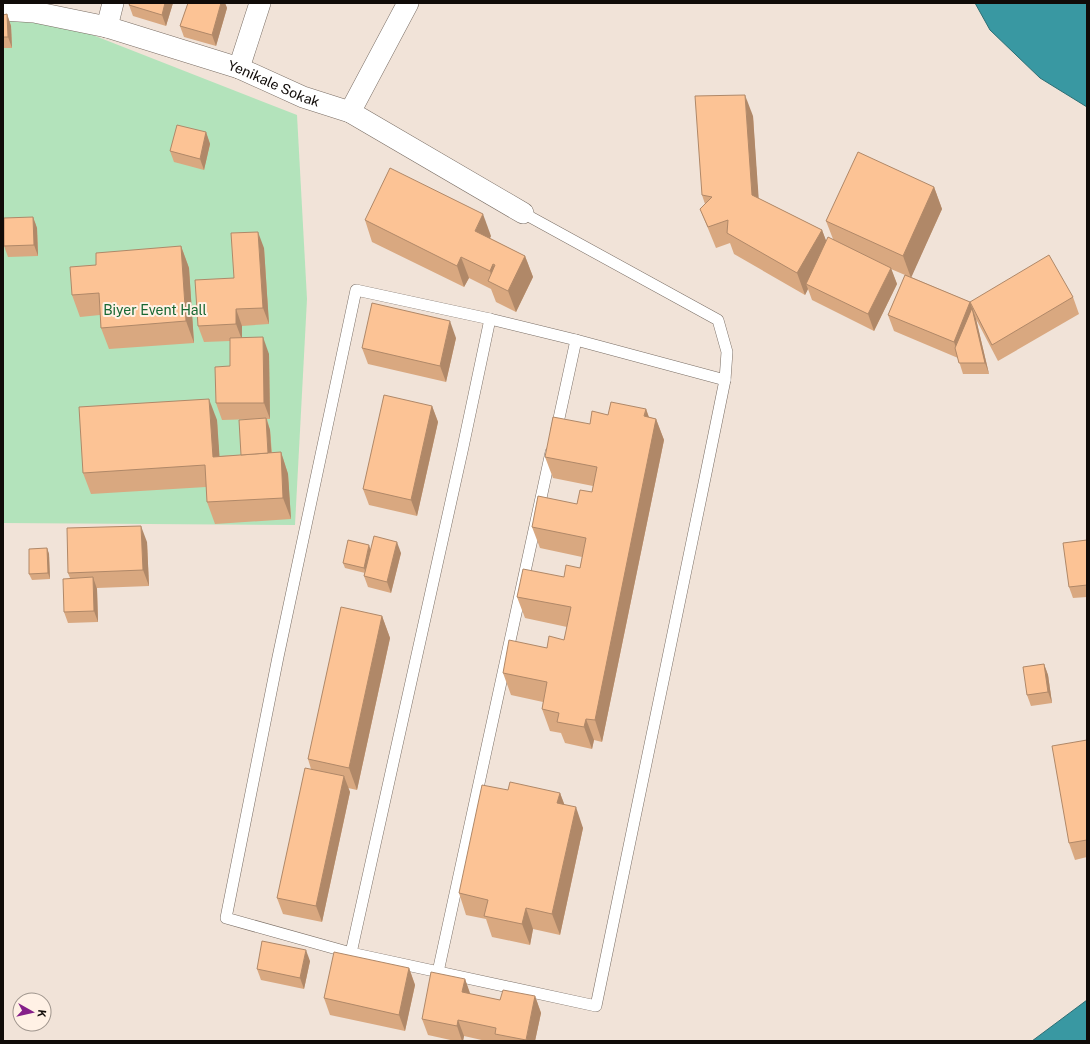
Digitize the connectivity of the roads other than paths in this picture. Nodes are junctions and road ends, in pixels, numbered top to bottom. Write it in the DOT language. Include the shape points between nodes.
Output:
graph roads {
  1 [pos="113,3"];
  2 [pos="260,3"];
  3 [pos="408,3"];
  4 [pos="3,10"];
  5 [pos="107,27"];
  6 [pos="239,68"];
  7 [pos="350,112"];
  8 [pos="523,213"];
  9 [pos="490,320"];
  10 [pos="576,340"];
  11 [pos="725,380"];
  12 [pos="351,953"];
  13 [pos="438,972"];
  1 -- 5 [label="street"];
  2 -- 6 [label="street"];
  3 -- 7 [label="street"];
  4 -- 5 [label="street, Yenikale Sokak" via="34,12"];
  5 -- 6 [label="street, Yenikale Sokak"];
  6 -- 7 [label="street, Yenikale Sokak" via="303,97"];
  7 -- 8 [label="street, Yenikale Sokak"];
  8 -- 11 [label="lane" via="718,320 727,352"];
  9 -- 10 [label="lane"];
  9 -- 12 [label="lane"];
  9 -- 12 [label="lane" via="356,290 226,918"];
  10 -- 11 [label="lane"];
  10 -- 13 [label="lane"];
  11 -- 13 [label="lane" via="596,1006"];
  12 -- 13 [label="lane"];
}
